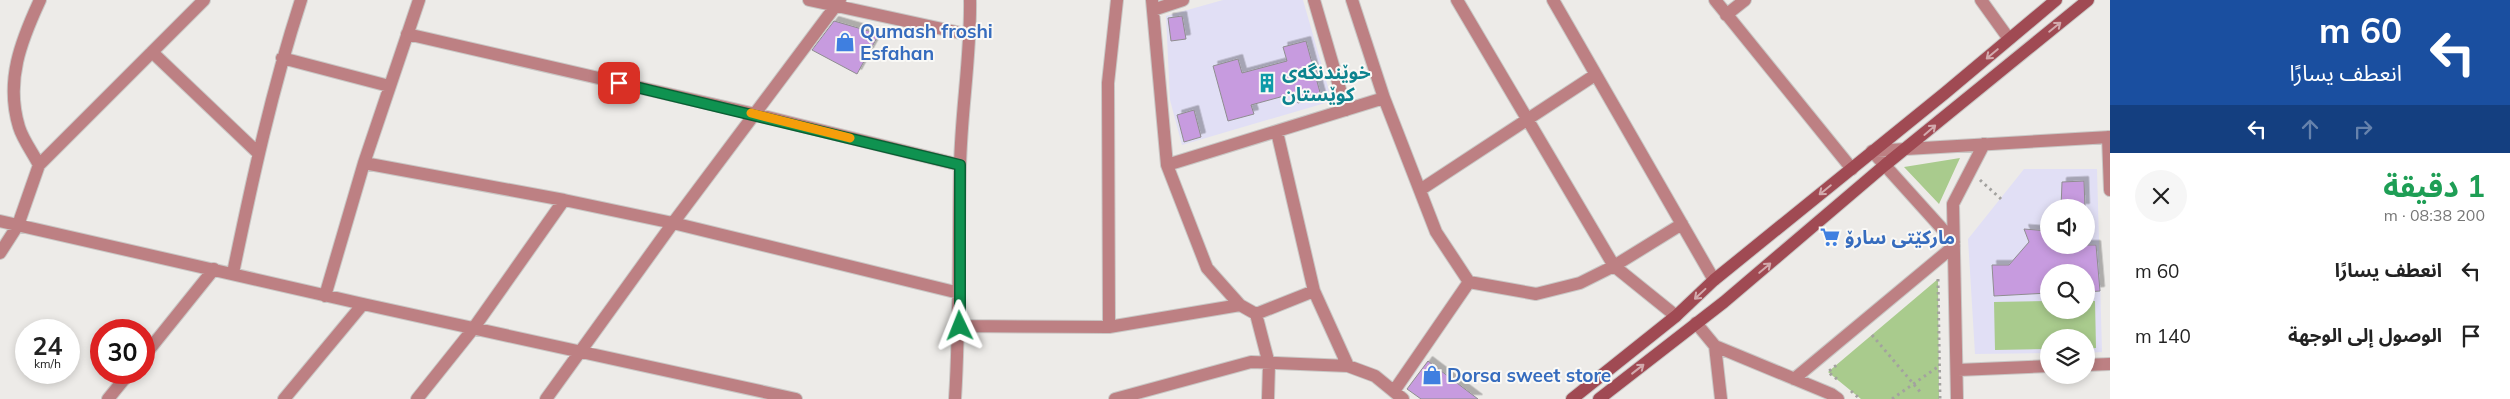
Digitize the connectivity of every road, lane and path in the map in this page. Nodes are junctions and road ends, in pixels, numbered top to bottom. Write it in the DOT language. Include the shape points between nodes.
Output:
graph roads {
  1 [pos="40,0"];
  2 [pos="204,0"];
  3 [pos="301,0"];
  4 [pos="419,0"];
  5 [pos="809,0"];
  6 [pos="970,0"];
  7 [pos="1117,0"];
  8 [pos="1183,0"];
  9 [pos="1314,0"];
  10 [pos="1352,0"];
  11 [pos="1457,0"];
  12 [pos="1553,0"];
  13 [pos="1715,0"];
  14 [pos="1745,0"];
  15 [pos="1981,0"];
  16 [pos="2056,0"];
  17 [pos="2088,0"];
  18 [pos="838,3"];
  19 [pos="1152,5"];
  20 [pos="1726,14"];
  21 [pos="407,34"];
  22 [pos="970,36"];
  23 [pos="2009,39"];
  24 [pos="152,52"];
  25 [pos="282,58"];
  26 [pos="1595,75"];
  27 [pos="389,86"];
  28 [pos="1384,98"];
  29 [pos="1346,110"];
  30 [pos="754,114"];
  31 [pos="1528,120"];
  32 [pos="1277,132"];
  33 [pos="2109,137"];
  34 [pos="1984,144"];
  35 [pos="1909,148"];
  36 [pos="1872,151"];
  37 [pos="258,153"];
  38 [pos="364,163"];
  39 [pos="40,165"];
  40 [pos="960,165"];
  41 [pos="1167,165"];
  42 [pos="1885,165"];
  43 [pos="1852,169"];
  44 [pos="1970,171"];
  45 [pos="1420,190"];
  46 [pos="2110,190"];
  47 [pos="2001,199"];
  48 [pos="564,200"];
  49 [pos="0,221"];
  50 [pos="673,223"];
  51 [pos="1682,224"];
  52 [pos="18,225"];
  53 [pos="1954,244"];
  54 [pos="0,253"];
  55 [pos="1614,266"];
  56 [pos="214,269"];
  57 [pos="233,273"];
  58 [pos="1714,280"];
  59 [pos="1469,282"];
  60 [pos="1930,285"];
  61 [pos="1314,291"];
  62 [pos="959,293"];
  63 [pos="325,296"];
  64 [pos="363,304"];
  65 [pos="1240,306"];
  66 [pos="1256,314"];
  67 [pos="1676,316"];
  68 [pos="1696,323"];
  69 [pos="960,326"];
  70 [pos="1109,327"];
  71 [pos="473,329"];
  72 [pos="1880,329"];
  73 [pos="1872,335"];
  74 [pos="1865,341"];
  75 [pos="155,342"];
  76 [pos="1715,346"];
  77 [pos="581,352"];
  78 [pos="1843,360"];
  79 [pos="1269,364"];
  80 [pos="2110,364"];
  81 [pos="2095,365"];
  82 [pos="1348,366"];
  83 [pos="1939,366"];
  84 [pos="2040,366"];
  85 [pos="1958,370"];
  86 [pos="1794,379"];
  87 [pos="1841,383"];
  88 [pos="120,384"];
  89 [pos="1914,384"];
  90 [pos="749,387"];
  91 [pos="1848,388"];
  92 [pos="1160,394"];
  93 [pos="1922,394"];
  94 [pos="1399,395"];
  95 [pos="108,399"];
  96 [pos="284,399"];
  97 [pos="417,399"];
  98 [pos="546,399"];
  99 [pos="740,399"];
  100 [pos="796,399"];
  101 [pos="956,399"];
  102 [pos="1115,399"];
  103 [pos="1268,399"];
  104 [pos="1572,399"];
  105 [pos="1599,399"];
  106 [pos="1721,399"];
  107 [pos="1838,399"];
  108 [pos="1860,399"];
  109 [pos="1892,399"];
  110 [pos="1940,399"];
  111 [pos="1958,399"];
  1 -- 39 [label="street" via="20,44 15,102 19,128"];
  2 -- 24 [label="street"];
  3 -- 25 [label="street"];
  4 -- 21 [label="street"];
  5 -- 18 [label="street"];
  6 -- 22 [label="street"];
  7 -- 70 [label="street" via="1108,83"];
  8 -- 19 [label="street"];
  9 -- 29 [label="street"];
  10 -- 28 [label="street"];
  11 -- 31 [label="street"];
  12 -- 26 [label="street"];
  13 -- 20 [label="street"];
  14 -- 20 [label="street"];
  15 -- 23 [label="street"];
  16 -- 23 [label="street"];
  35 -- 17 [label="street, one-way"];
  18 -- 22 [label="street"];
  18 -- 30 [label="street"];
  19 -- 41 [label="street"];
  20 -- 43 [label="street"];
  21 -- 27 [label="street"];
  21 -- 30 [label="street"];
  22 -- 40 [label="street"];
  23 -- 36 [label="street, one-way"];
  24 -- 37 [label="street"];
  24 -- 39 [label="street"];
  25 -- 27 [label="street"];
  25 -- 37 [label="street"];
  26 -- 31 [label="street"];
  26 -- 51 [label="street"];
  27 -- 38 [label="street"];
  28 -- 29 [label="street"];
  28 -- 45 [label="street"];
  29 -- 32 [label="street"];
  30 -- 40 [label="street"];
  30 -- 50 [label="street"];
  31 -- 45 [label="street"];
  31 -- 55 [label="street"];
  32 -- 41 [label="street"];
  32 -- 61 [label="street"];
  33 -- 34 [label="street"];
  33 -- 46 [label="street"];
  34 -- 35 [label="street"];
  34 -- 44 [label="street"];
  35 -- 36 [label="street"];
  35 -- 42 [label="street"];
  36 -- 42 [label="street"];
  36 -- 43 [label="street"];
  37 -- 57 [label="street"];
  38 -- 48 [label="street"];
  38 -- 63 [label="street"];
  39 -- 52 [label="street"];
  40 -- 62 [label="street"];
  41 -- 65 [label="street" via="1207,268"];
  42 -- 53 [label="street"];
  68 -- 42 [label="street, one-way"];
  43 -- 58 [label="street, one-way"];
  44 -- 47 [label="path"];
  44 -- 53 [label="street" via="1953,204"];
  45 -- 59 [label="street" via="1436,232"];
  48 -- 50 [label="street"];
  48 -- 71 [label="street"];
  49 -- 52 [label="street"];
  50 -- 62 [label="street"];
  50 -- 77 [label="street"];
  51 -- 55 [label="street"];
  51 -- 58 [label="street"];
  52 -- 54 [label="street"];
  52 -- 56 [label="street"];
  53 -- 85 [label="street"];
  53 -- 86 [label="street"];
  55 -- 59 [label="street" via="1580,283 1536,294"];
  55 -- 67 [label="street"];
  56 -- 57 [label="street"];
  56 -- 75 [label="street"];
  57 -- 63 [label="street"];
  58 -- 67 [label="street, one-way"];
  59 -- 94 [label="street"];
  60 -- 83 [label="path" via="1938,279"];
  61 -- 66 [label="street"];
  61 -- 82 [label="street"];
  62 -- 69 [label="street"];
  63 -- 64 [label="street"];
  64 -- 71 [label="street"];
  64 -- 96 [label="street"];
  65 -- 66 [label="street"];
  65 -- 70 [label="street"];
  66 -- 79 [label="street"];
  67 -- 104 [label="street"];
  68 -- 76 [label="street"];
  105 -- 68 [label="street, one-way"];
  69 -- 70 [label="street"];
  69 -- 101 [label="street"];
  71 -- 77 [label="street"];
  71 -- 97 [label="street"];
  72 -- 73 [label="path"];
  73 -- 74 [label="path"];
  73 -- 89 [label="path"];
  76 -- 86 [label="street"];
  76 -- 106 [label="street"];
  77 -- 90 [label="street"];
  77 -- 98 [label="street"];
  78 -- 87 [label="path" via="1828,372"];
  79 -- 82 [label="street"];
  79 -- 92 [label="street" via="1251,362"];
  79 -- 103 [label="street"];
  80 -- 81 [label="street"];
  82 -- 94 [label="street" via="1374,376"];
  83 -- 89 [label="path"];
  83 -- 110 [label="path"];
  84 -- 85 [label="street"];
  85 -- 111 [label="street"];
  86 -- 107 [label="street"];
  88 -- 95 [label="street"];
  89 -- 93 [label="path"];
  89 -- 109 [label="path"];
  90 -- 99 [label="street"];
  90 -- 100 [label="street"];
  91 -- 108 [label="path"];
  92 -- 102 [label="street"];
}
